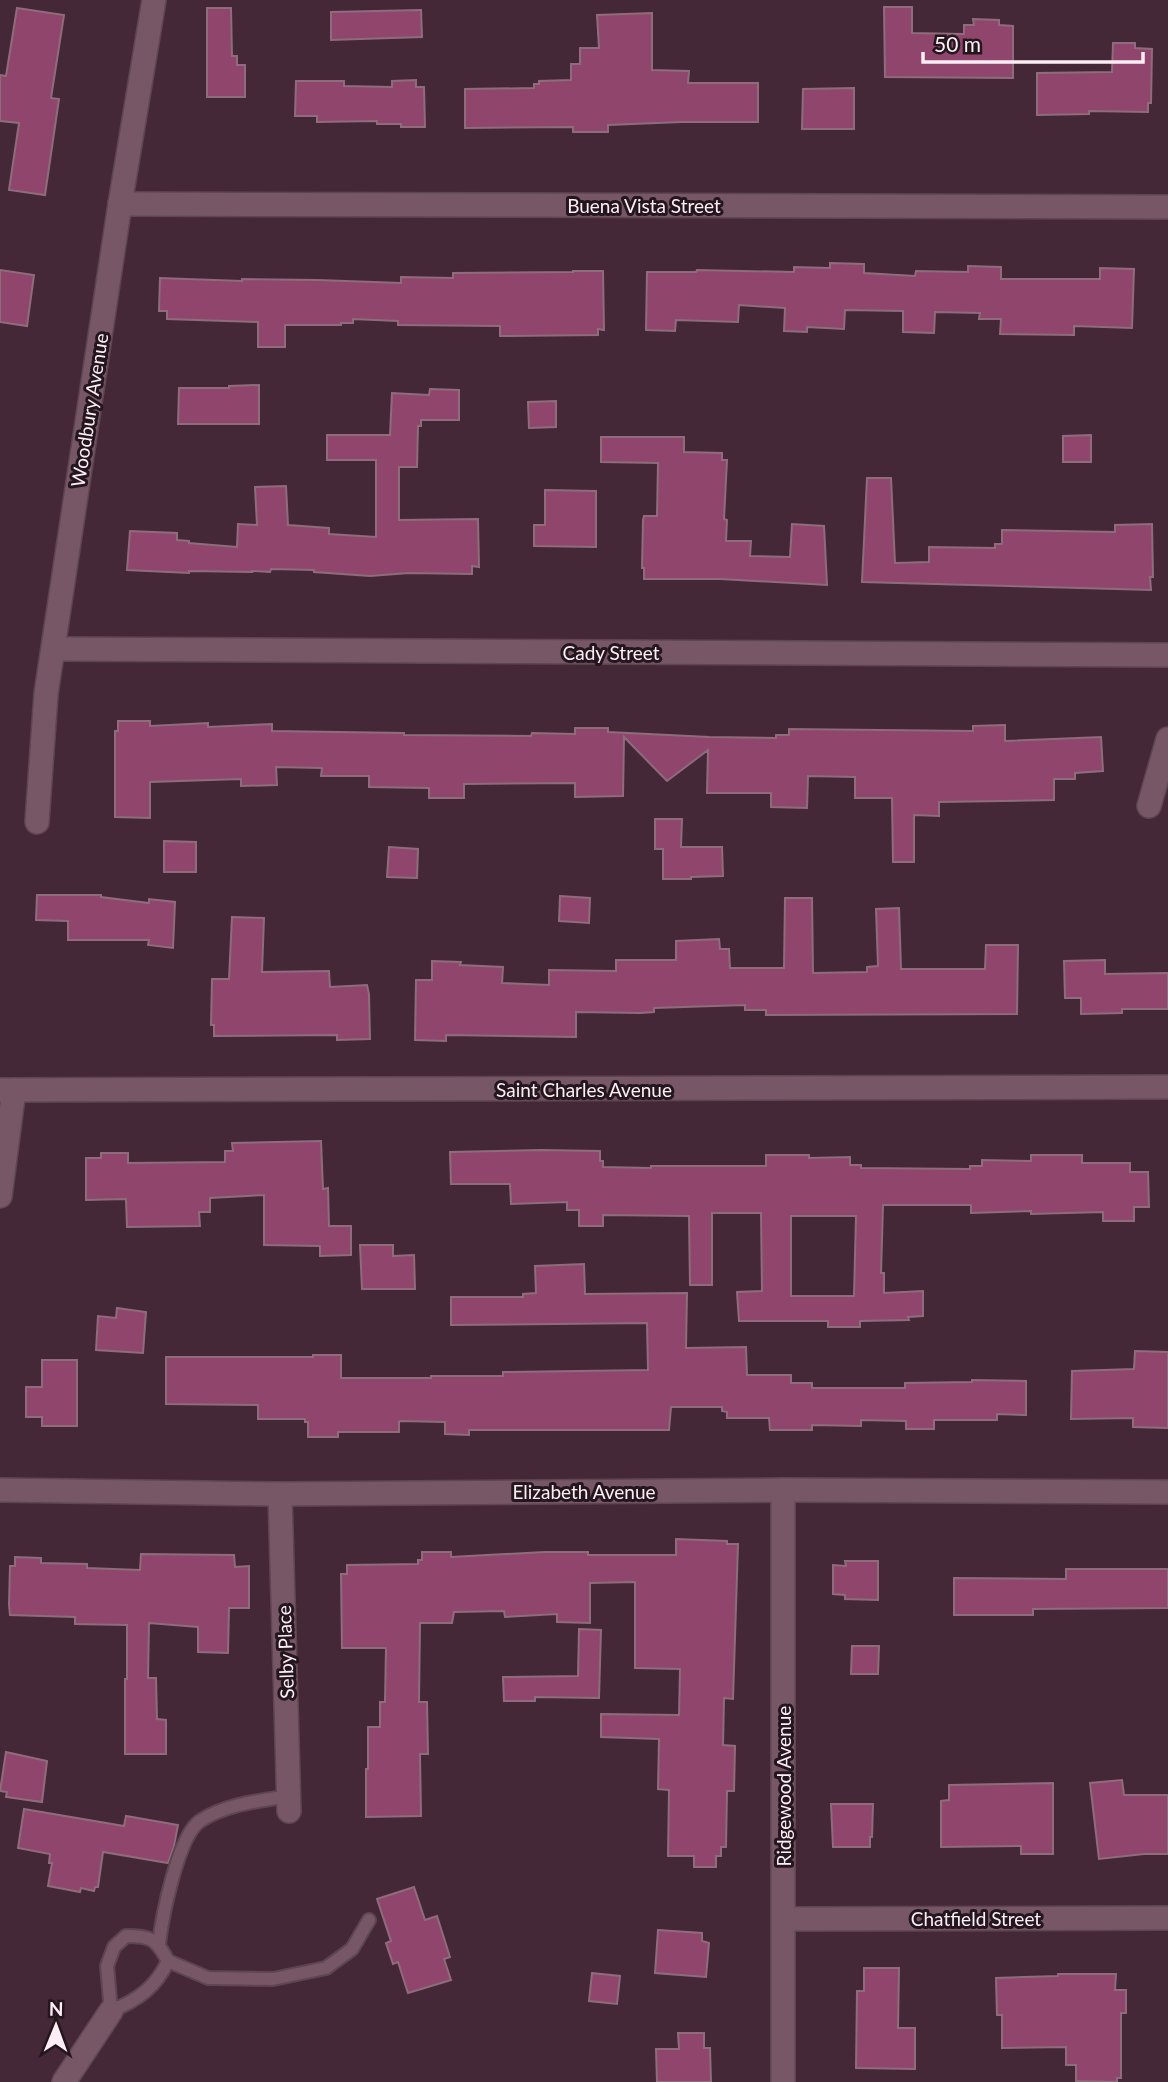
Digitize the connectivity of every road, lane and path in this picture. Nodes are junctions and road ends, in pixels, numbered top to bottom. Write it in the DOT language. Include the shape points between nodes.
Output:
graph roads {
  1 [pos="154,0"];
  2 [pos="120,204"];
  3 [pos="1168,207"];
  4 [pos="54,649"];
  5 [pos="1168,655"];
  6 [pos="1168,739"];
  7 [pos="1149,806"];
  8 [pos="37,822"];
  9 [pos="1168,1087"];
  10 [pos="7,1090"];
  11 [pos="0,1196"];
  12 [pos="0,1490"];
  13 [pos="783,1490"];
  14 [pos="1168,1492"];
  15 [pos="280,1494"];
  16 [pos="289,1803"];
  17 [pos="1168,1918"];
  18 [pos="784,1919"];
  19 [pos="369,1920"];
  20 [pos="159,1944"];
  21 [pos="168,1961"];
  22 [pos="111,2011"];
  23 [pos="64,2082"];
  24 [pos="783,2082"];
  1 -- 2 [label="street, Woodbury Avenue"];
  2 -- 3 [label="street, Buena Vista Street"];
  2 -- 4 [label="street, Woodbury Avenue"];
  4 -- 5 [label="street, Cady Street"];
  4 -- 8 [label="street, Woodbury Avenue" via="46,694"];
  6 -- 7 [label="street"];
  9 -- 10 [label="street, Saint Charles Avenue"];
  10 -- 11 [label="street"];
  12 -- 15 [label="street, Elizabeth Avenue"];
  13 -- 14 [label="street, Elizabeth Avenue"];
  13 -- 15 [label="street, Elizabeth Avenue"];
  13 -- 18 [label="street, Ridgewood Avenue"];
  15 -- 16 [label="street, Selby Place"];
  16 -- 20 [label="lane" via="242,1804 197,1823 184,1841"];
  17 -- 18 [label="street, Chatfield Street"];
  18 -- 24 [label="street, Ridgewood Avenue"];
  19 -- 21 [label="lane" via="352,1949 327,1968 273,1979 208,1978"];
  20 -- 21 [label="lane"];
  20 -- 22 [label="lane" via="143,1936 126,1936 114,1947 107,1966"];
  21 -- 22 [label="lane" via="147,1990"];
  22 -- 23 [label="street"];
}
